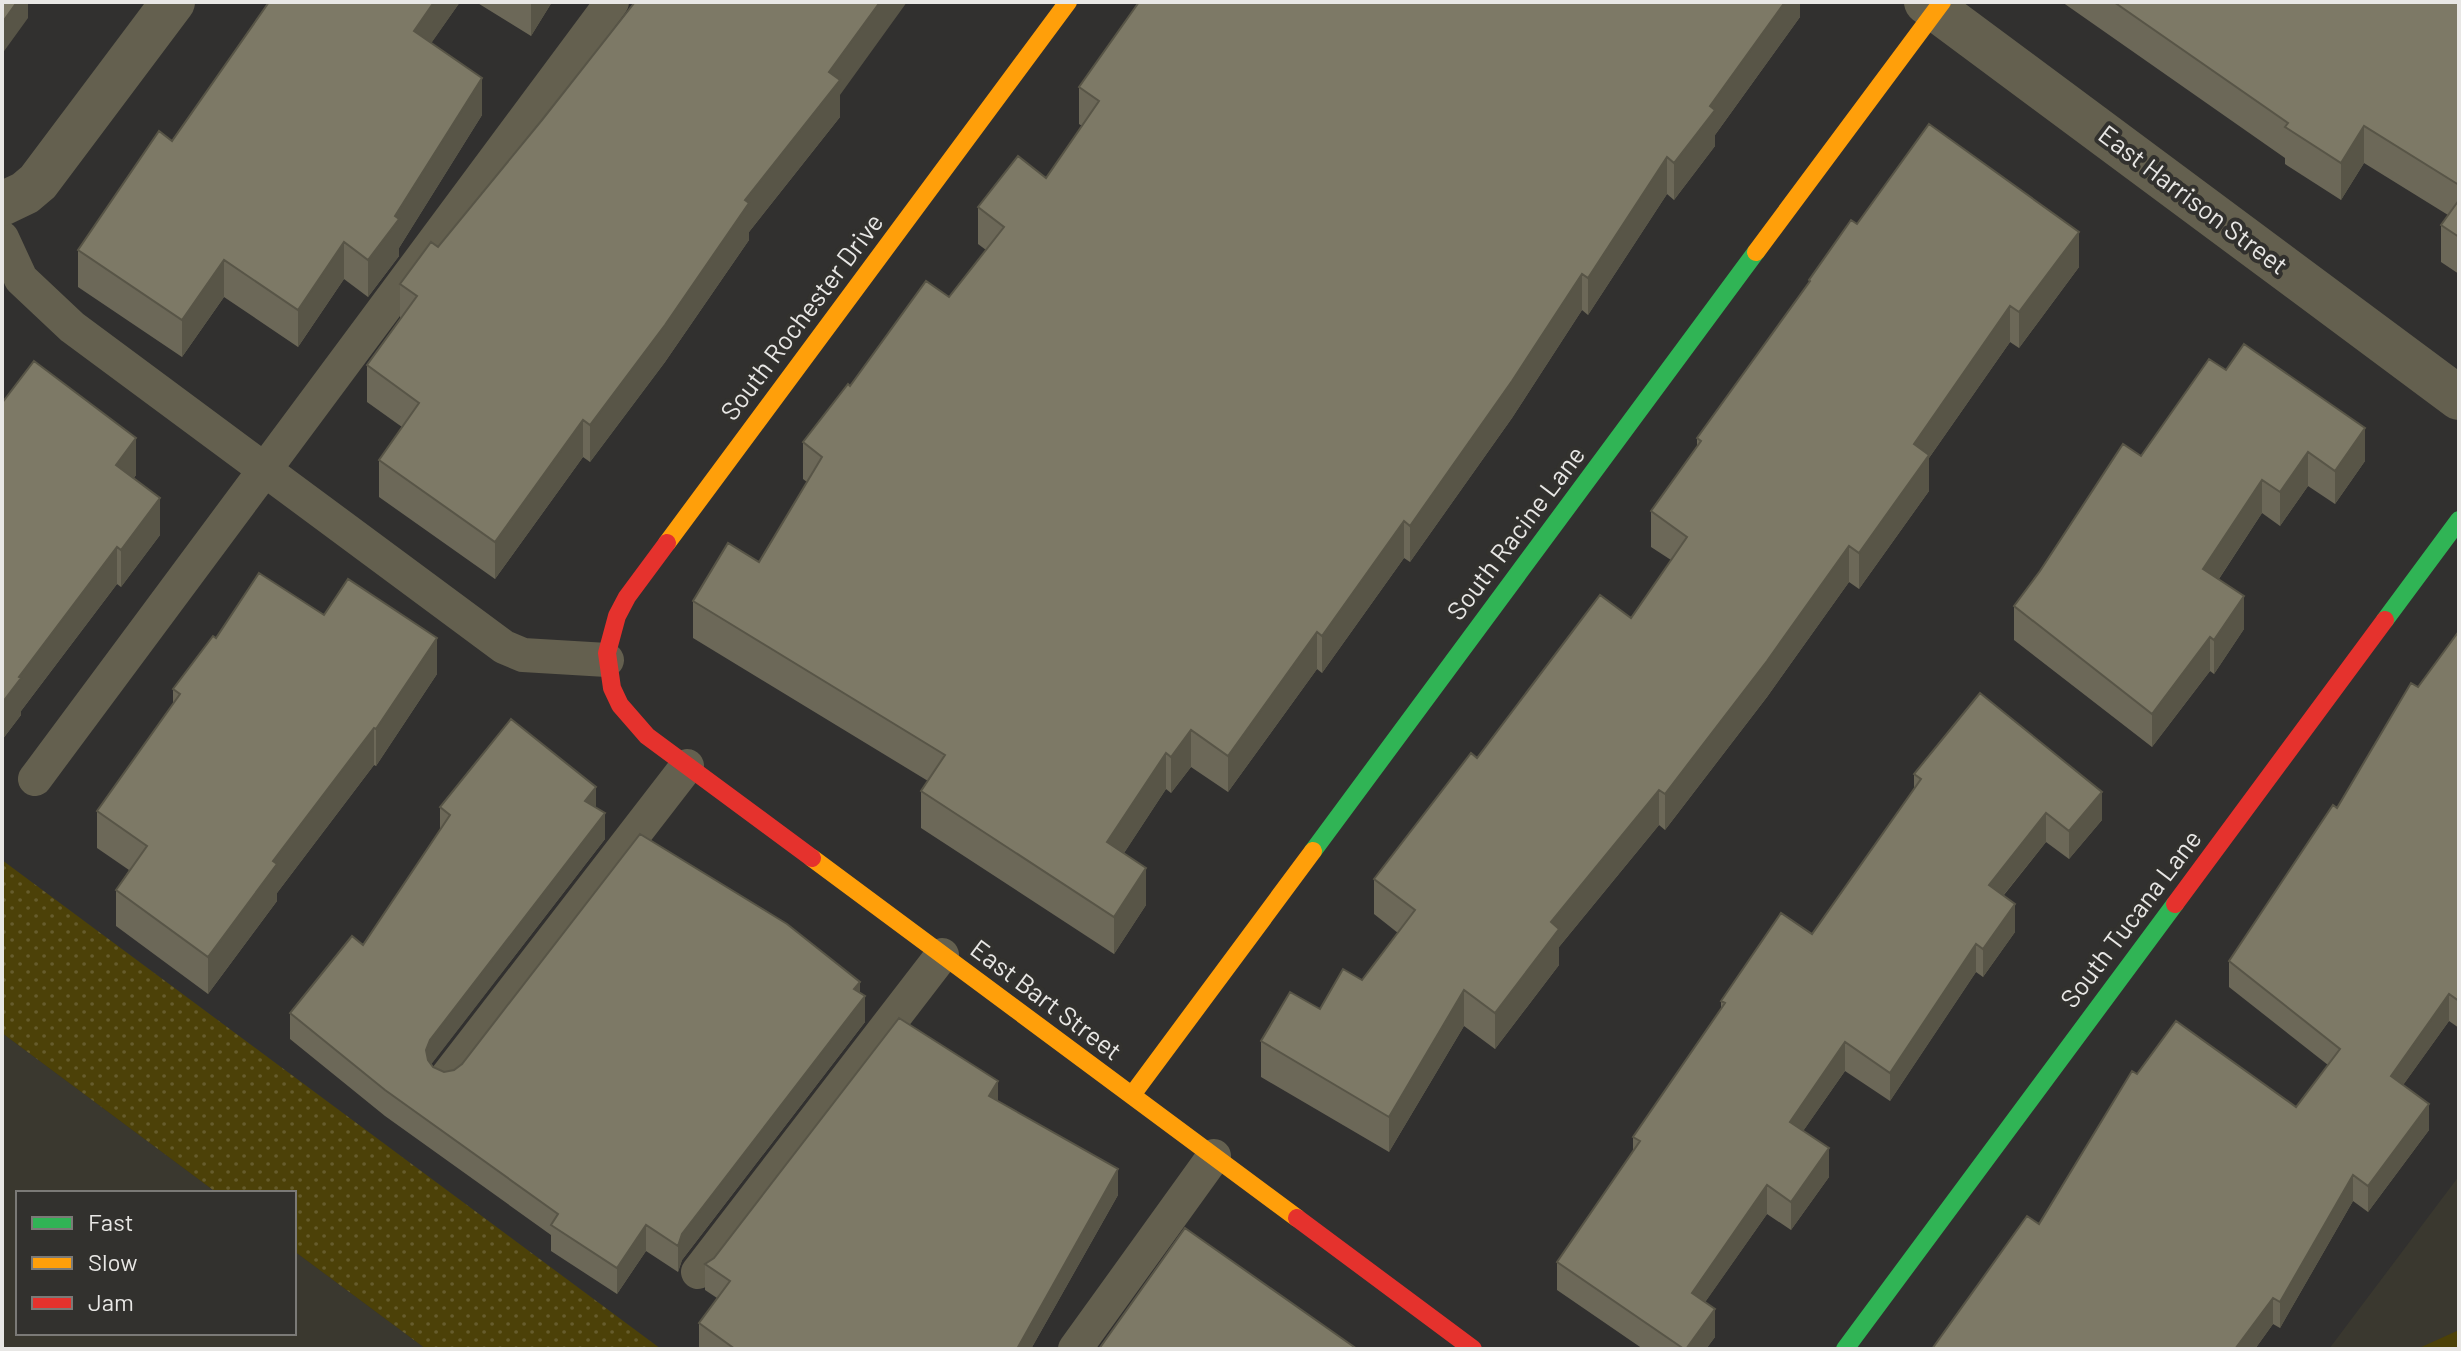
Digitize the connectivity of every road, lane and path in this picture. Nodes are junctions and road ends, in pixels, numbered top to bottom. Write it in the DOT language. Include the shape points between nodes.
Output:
graph roads {
  1 [pos="173,2"];
  2 [pos="612,2"];
  3 [pos="1068,2"];
  4 [pos="1935,5"];
  5 [pos="2,204"];
  6 [pos="2,238"];
  7 [pos="2459,398"];
  8 [pos="263,469"];
  9 [pos="2459,520"];
  10 [pos="608,668"];
  11 [pos="687,766"];
  12 [pos="35,779"];
  13 [pos="942,955"];
  14 [pos="446,1078"];
  15 [pos="1132,1095"];
  16 [pos="1214,1156"];
  17 [pos="698,1272"];
  18 [pos="1075,1349"];
  19 [pos="1473,1349"];
  20 [pos="1845,1349"];
  1 -- 5 [label="street" via="38,182"];
  2 -- 8 [label="lane"];
  3 -- 10 [label="street, South Rochester Drive" via="627,597 611,627"];
  4 -- 7 [label="street, East Harrison Street"];
  4 -- 15 [label="street, South Racine Lane"];
  6 -- 8 [label="lane" via="21,279 72,327"];
  8 -- 10 [label="lane" via="504,647 523,655"];
  8 -- 12 [label="lane"];
  9 -- 20 [label="street, South Tucana Lane"];
  10 -- 11 [label="street, East Bart Street" via="616,698 634,725"];
  11 -- 13 [label="street, East Bart Street"];
  11 -- 14 [label="lane"];
  13 -- 15 [label="street, East Bart Street"];
  13 -- 17 [label="lane"];
  15 -- 16 [label="street, East Bart Street"];
  16 -- 18 [label="lane"];
  16 -- 19 [label="street, East Bart Street"];
}
